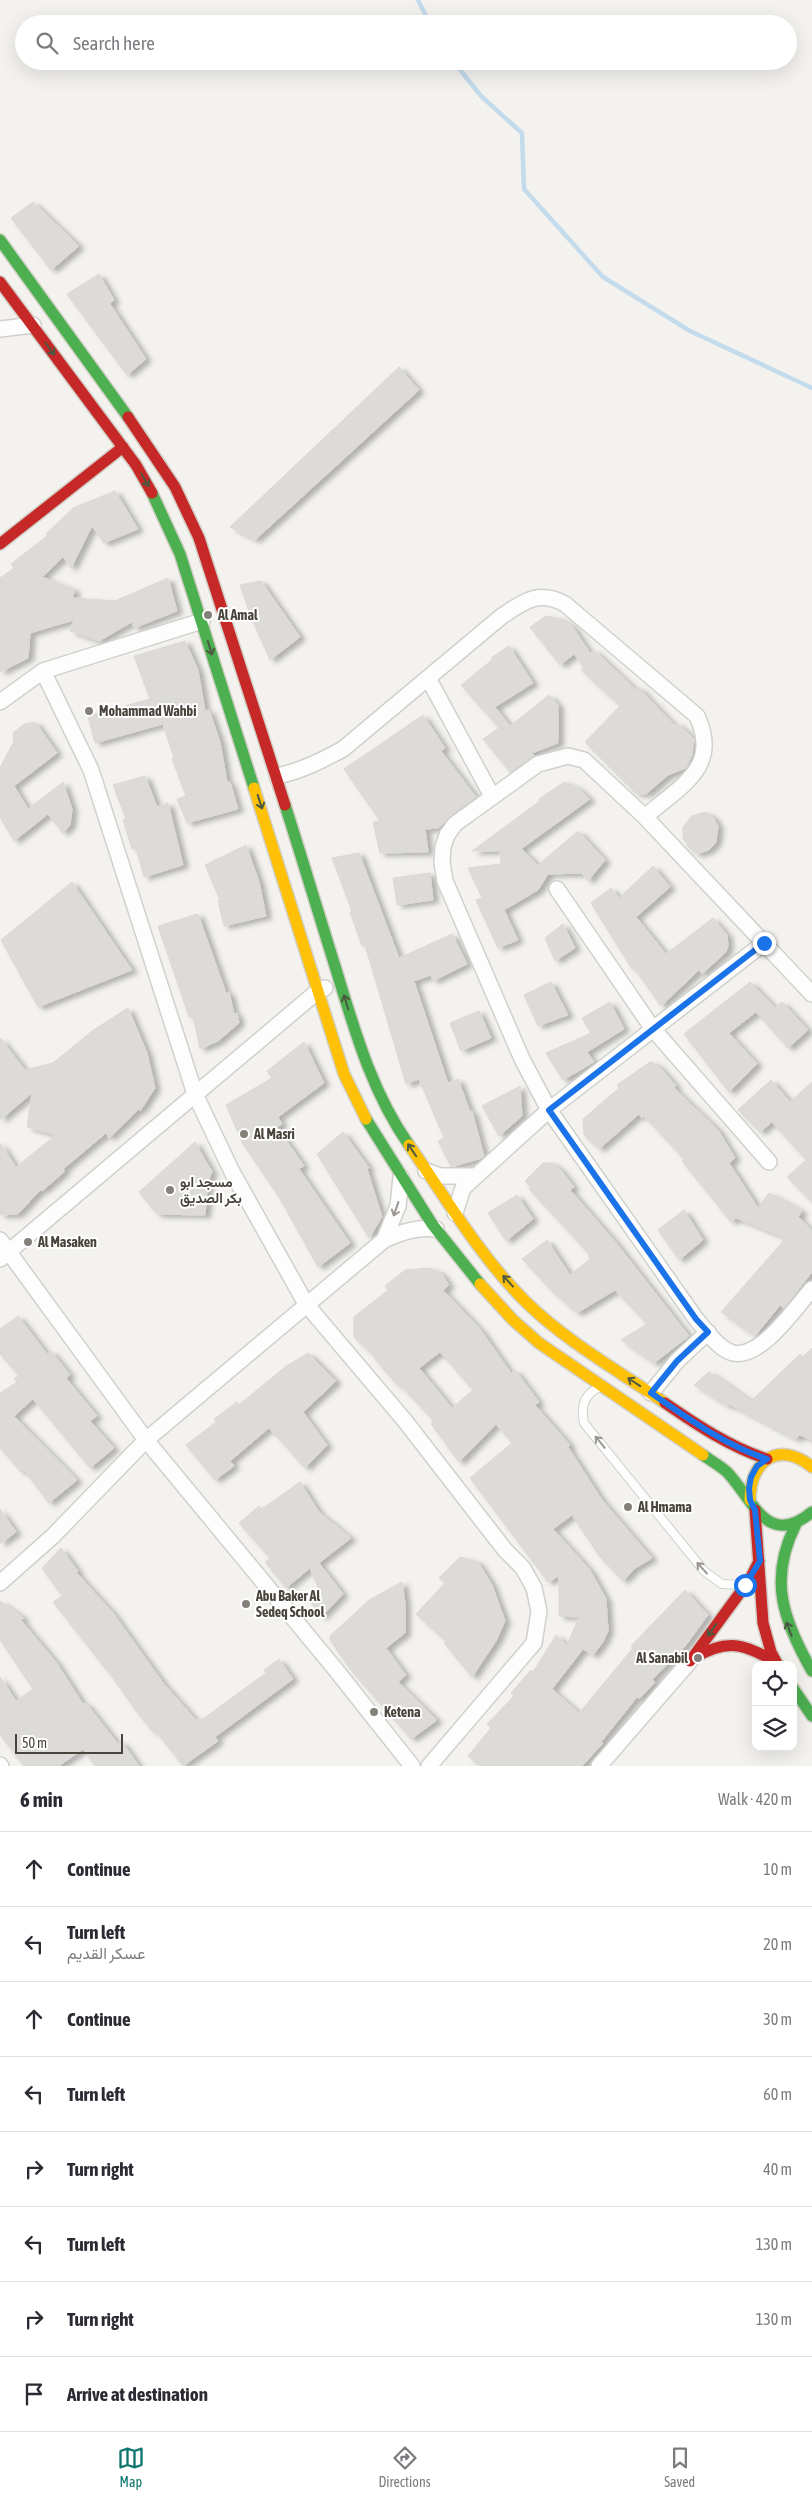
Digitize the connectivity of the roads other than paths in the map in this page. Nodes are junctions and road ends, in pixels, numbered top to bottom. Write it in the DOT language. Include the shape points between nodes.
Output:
graph roads {
  1 [pos="0,240"];
  2 [pos="1,288"];
  3 [pos="32,325"];
  4 [pos="0,329"];
  5 [pos="123,446"];
  6 [pos="0,544"];
  7 [pos="202,621"];
  8 [pos="43,671"];
  9 [pos="428,678"];
  10 [pos="0,702"];
  11 [pos="277,776"];
  12 [pos="492,796"];
  13 [pos="645,817"];
  14 [pos="557,890"];
  15 [pos="764,943"];
  16 [pos="340,982"];
  17 [pos="318,991"];
  18 [pos="812,994"];
  19 [pos="653,1029"];
  20 [pos="195,1094"];
  21 [pos="549,1110"];
  22 [pos="769,1162"];
  23 [pos="426,1171"];
  24 [pos="474,1176"];
  25 [pos="401,1177"];
  26 [pos="455,1213"];
  27 [pos="436,1229"];
  28 [pos="384,1240"];
  29 [pos="3,1250"];
  30 [pos="812,1289"];
  31 [pos="306,1304"];
  32 [pos="708,1332"];
  33 [pos="602,1386"];
  34 [pos="651,1393"];
  35 [pos="146,1440"];
  36 [pos="767,1459"];
  37 [pos="812,1467"];
  38 [pos="752,1505"];
  39 [pos="807,1518"];
  40 [pos="760,1561"];
  41 [pos="0,1583"];
  42 [pos="745,1585"];
  43 [pos="690,1661"];
  44 [pos="774,1661"];
  45 [pos="776,1661"];
  46 [pos="812,1672"];
  47 [pos="797,1694"];
  48 [pos="812,1716"];
  49 [pos="412,1766"];
  50 [pos="429,1766"];
  51 [pos="599,1766"];
  1 -- 11 [label="main road" via="118,400 176,486 208,565"];
  2 -- 3 [label="main road"];
  3 -- 4 [label="street"];
  3 -- 5 [label="main road, one-way"];
  5 -- 6 [label="main road"];
  5 -- 7 [label="main road, one-way" via="168,525"];
  7 -- 8 [label="street"];
  7 -- 17 [label="main road, one-way"];
  8 -- 10 [label="street"];
  8 -- 20 [label="street" via="91,770"];
  9 -- 11 [label="street" via="343,749 319,763"];
  9 -- 12 [label="street"];
  9 -- 13 [label="street" via="522,602 539,596 552,597 565,604 697,716 704,730 704,758 698,771"];
  11 -- 16 [label="main road"];
  12 -- 13 [label="street" via="538,764 568,756 584,760"];
  12 -- 21 [label="street" via="455,824 447,835 442,862 445,881 522,1059"];
  13 -- 15 [label="street"];
  14 -- 19 [label="street"];
  15 -- 18 [label="street"];
  15 -- 19 [label="street"];
  16 -- 17 [label="street"];
  23 -- 16 [label="main road, one-way" via="397,1128 378,1091 359,1046"];
  17 -- 20 [label="street"];
  17 -- 25 [label="main road" via="344,1074"];
  19 -- 21 [label="street"];
  19 -- 22 [label="street"];
  20 -- 29 [label="street"];
  20 -- 31 [label="street" via="232,1172"];
  21 -- 24 [label="street"];
  21 -- 32 [label="street"];
  23 -- 24 [label="street" via="441,1176"];
  23 -- 26 [label="main road"];
  24 -- 26 [label="street" via="458,1196"];
  25 -- 27 [label="main road"];
  25 -- 28 [label="street, one-way" via="398,1206"];
  34 -- 26 [label="main road, one-way" via="577,1343 527,1303 484,1254"];
  27 -- 28 [label="street" via="413,1229"];
  27 -- 33 [label="main road" via="513,1320 539,1343"];
  28 -- 31 [label="street"];
  29 -- 35 [label="street"];
  30 -- 32 [label="street" via="758,1348 732,1353 721,1347"];
  31 -- 35 [label="street"];
  31 -- 50 [label="street" via="405,1421 500,1544 523,1568 538,1600 539,1623 534,1643"];
  32 -- 34 [label="street" via="677,1361"];
  33 -- 38 [label="main road" via="726,1471"];
  42 -- 33 [label="lane, one-way" via="722,1584 704,1571 584,1423 583,1404 593,1390"];
  34 -- 36 [label="main road" via="727,1442"];
  35 -- 41 [label="street" via="53,1536"];
  35 -- 49 [label="street"];
  36 -- 37 [label="main road" via="778,1454 790,1454 802,1458"];
  36 -- 38 [label="main road" via="757,1466 751,1477"];
  38 -- 39 [label="main road" via="763,1519 773,1524 785,1526"];
  38 -- 40 [label="main road"];
  46 -- 39 [label="main road, one-way" via="791,1634 780,1590 784,1546"];
  40 -- 42 [label="main road"];
  40 -- 45 [label="main road" via="761,1610 765,1634"];
  42 -- 43 [label="main road, one-way"];
  43 -- 44 [label="main road" via="708,1649 731,1643 754,1649"];
  43 -- 51 [label="street"];
  47 -- 48 [label="main road"];
}
